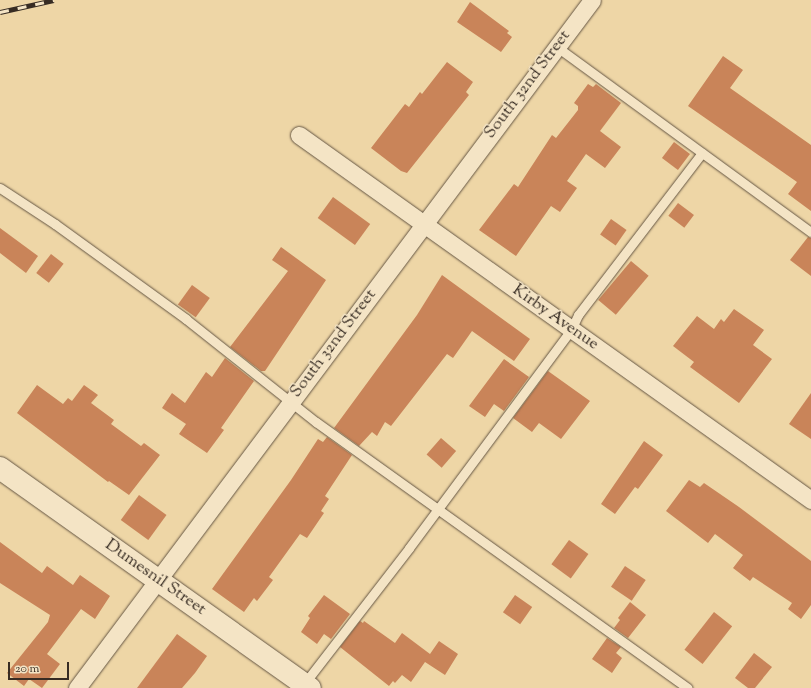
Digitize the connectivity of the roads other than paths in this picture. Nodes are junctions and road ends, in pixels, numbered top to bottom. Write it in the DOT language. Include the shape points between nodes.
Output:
graph roads {
  1 [pos="592,0"];
  2 [pos="557,46"];
  3 [pos="299,135"];
  4 [pos="702,153"];
  5 [pos="0,188"];
  6 [pos="423,225"];
  7 [pos="811,232"];
  8 [pos="571,330"];
  9 [pos="292,401"];
  10 [pos="0,468"];
  11 [pos="811,500"];
  12 [pos="437,508"];
  13 [pos="158,580"];
  14 [pos="305,686"];
  15 [pos="77,688"];
  16 [pos="688,688"];
  1 -- 2 [label="street, South 32nd Street"];
  2 -- 4 [label="lane"];
  2 -- 6 [label="street, South 32nd Street"];
  3 -- 6 [label="street, Kirby Avenue"];
  4 -- 7 [label="lane"];
  4 -- 8 [label="lane" via="578,315"];
  5 -- 9 [label="lane" via="55,224 173,310"];
  6 -- 8 [label="street, Kirby Avenue"];
  6 -- 9 [label="street, South 32nd Street"];
  8 -- 11 [label="street, Kirby Avenue"];
  8 -- 12 [label="lane"];
  9 -- 12 [label="lane" via="316,422"];
  9 -- 13 [label="street, South 32nd Street"];
  10 -- 13 [label="main road, Dumesnil Street"];
  12 -- 14 [label="lane"];
  12 -- 16 [label="lane"];
  13 -- 14 [label="main road, Dumesnil Street"];
  13 -- 15 [label="street, South 32nd Street"];
}
